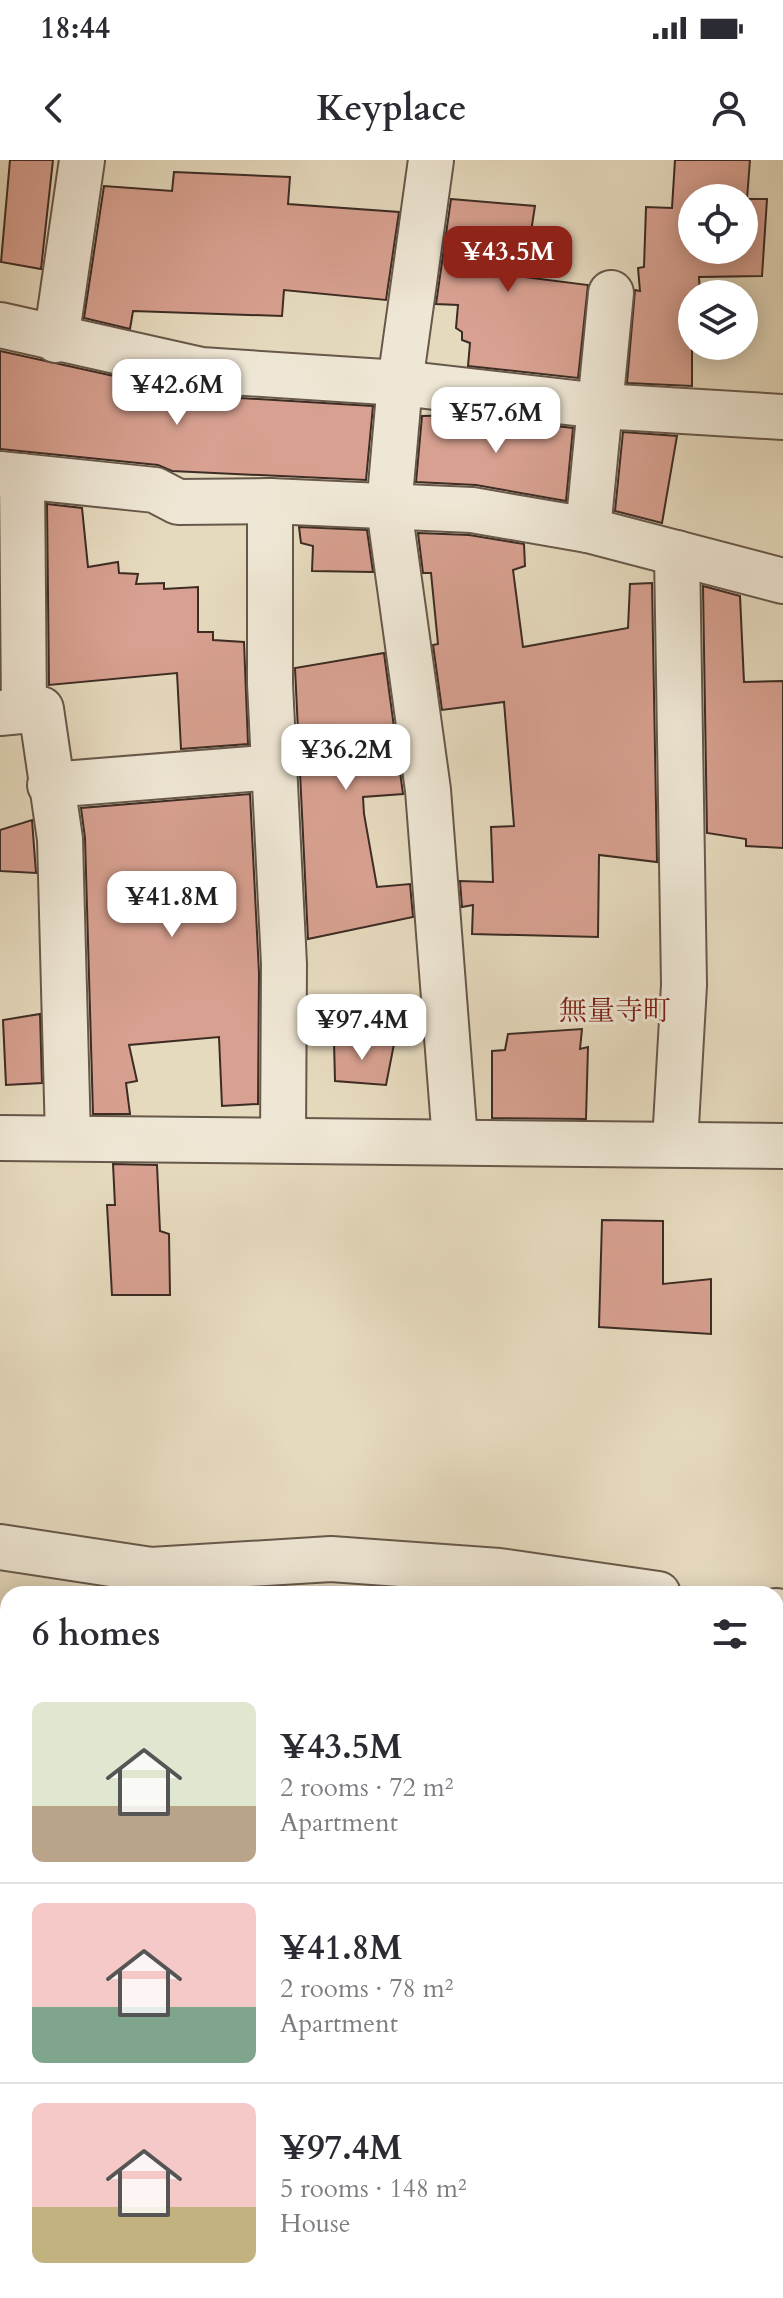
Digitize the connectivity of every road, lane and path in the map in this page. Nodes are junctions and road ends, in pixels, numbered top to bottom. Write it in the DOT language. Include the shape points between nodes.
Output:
graph roads {
  1 [pos="82,160"];
  2 [pos="431,160"];
  3 [pos="611,293"];
  4 [pos="0,325"];
  5 [pos="56,340"];
  6 [pos="400,383"];
  7 [pos="601,406"];
  8 [pos="783,417"];
  9 [pos="11,475"];
  10 [pos="270,501"];
  11 [pos="389,508"];
  12 [pos="588,530"];
  13 [pos="677,553"];
  14 [pos="783,581"];
  15 [pos="12,712"];
  16 [pos="274,767"];
  17 [pos="50,785"];
  18 [pos="0,1138"];
  19 [pos="68,1138"];
  20 [pos="283,1140"];
  21 [pos="455,1141"];
  22 [pos="675,1143"];
  23 [pos="783,1146"];
  24 [pos="0,1547"];
  25 [pos="603,1586"];
  1 -- 5 [label="street"];
  2 -- 6 [label="street"];
  3 -- 7 [label="street"];
  4 -- 5 [label="street"];
  5 -- 6 [label="street" via="201,370"];
  6 -- 7 [label="street"];
  6 -- 11 [label="street"];
  7 -- 8 [label="street"];
  7 -- 12 [label="street"];
  9 -- 10 [label="street" via="155,490 178,502"];
  9 -- 15 [label="street"];
  10 -- 11 [label="street"];
  10 -- 16 [label="street"];
  11 -- 12 [label="street" via="472,510"];
  11 -- 21 [label="street" via="428,790"];
  12 -- 13 [label="street"];
  13 -- 14 [label="street"];
  13 -- 22 [label="street" via="684,985"];
  15 -- 17 [label="street" via="41,709"];
  16 -- 17 [label="street"];
  16 -- 20 [label="street" via="284,964"];
  17 -- 19 [label="street" via="60,839"];
  18 -- 19 [label="street"];
  19 -- 20 [label="street"];
  20 -- 21 [label="street"];
  21 -- 22 [label="street"];
  22 -- 23 [label="street"];
  24 -- 25 [label="street" via="151,1570 331,1559 499,1571"];
}
